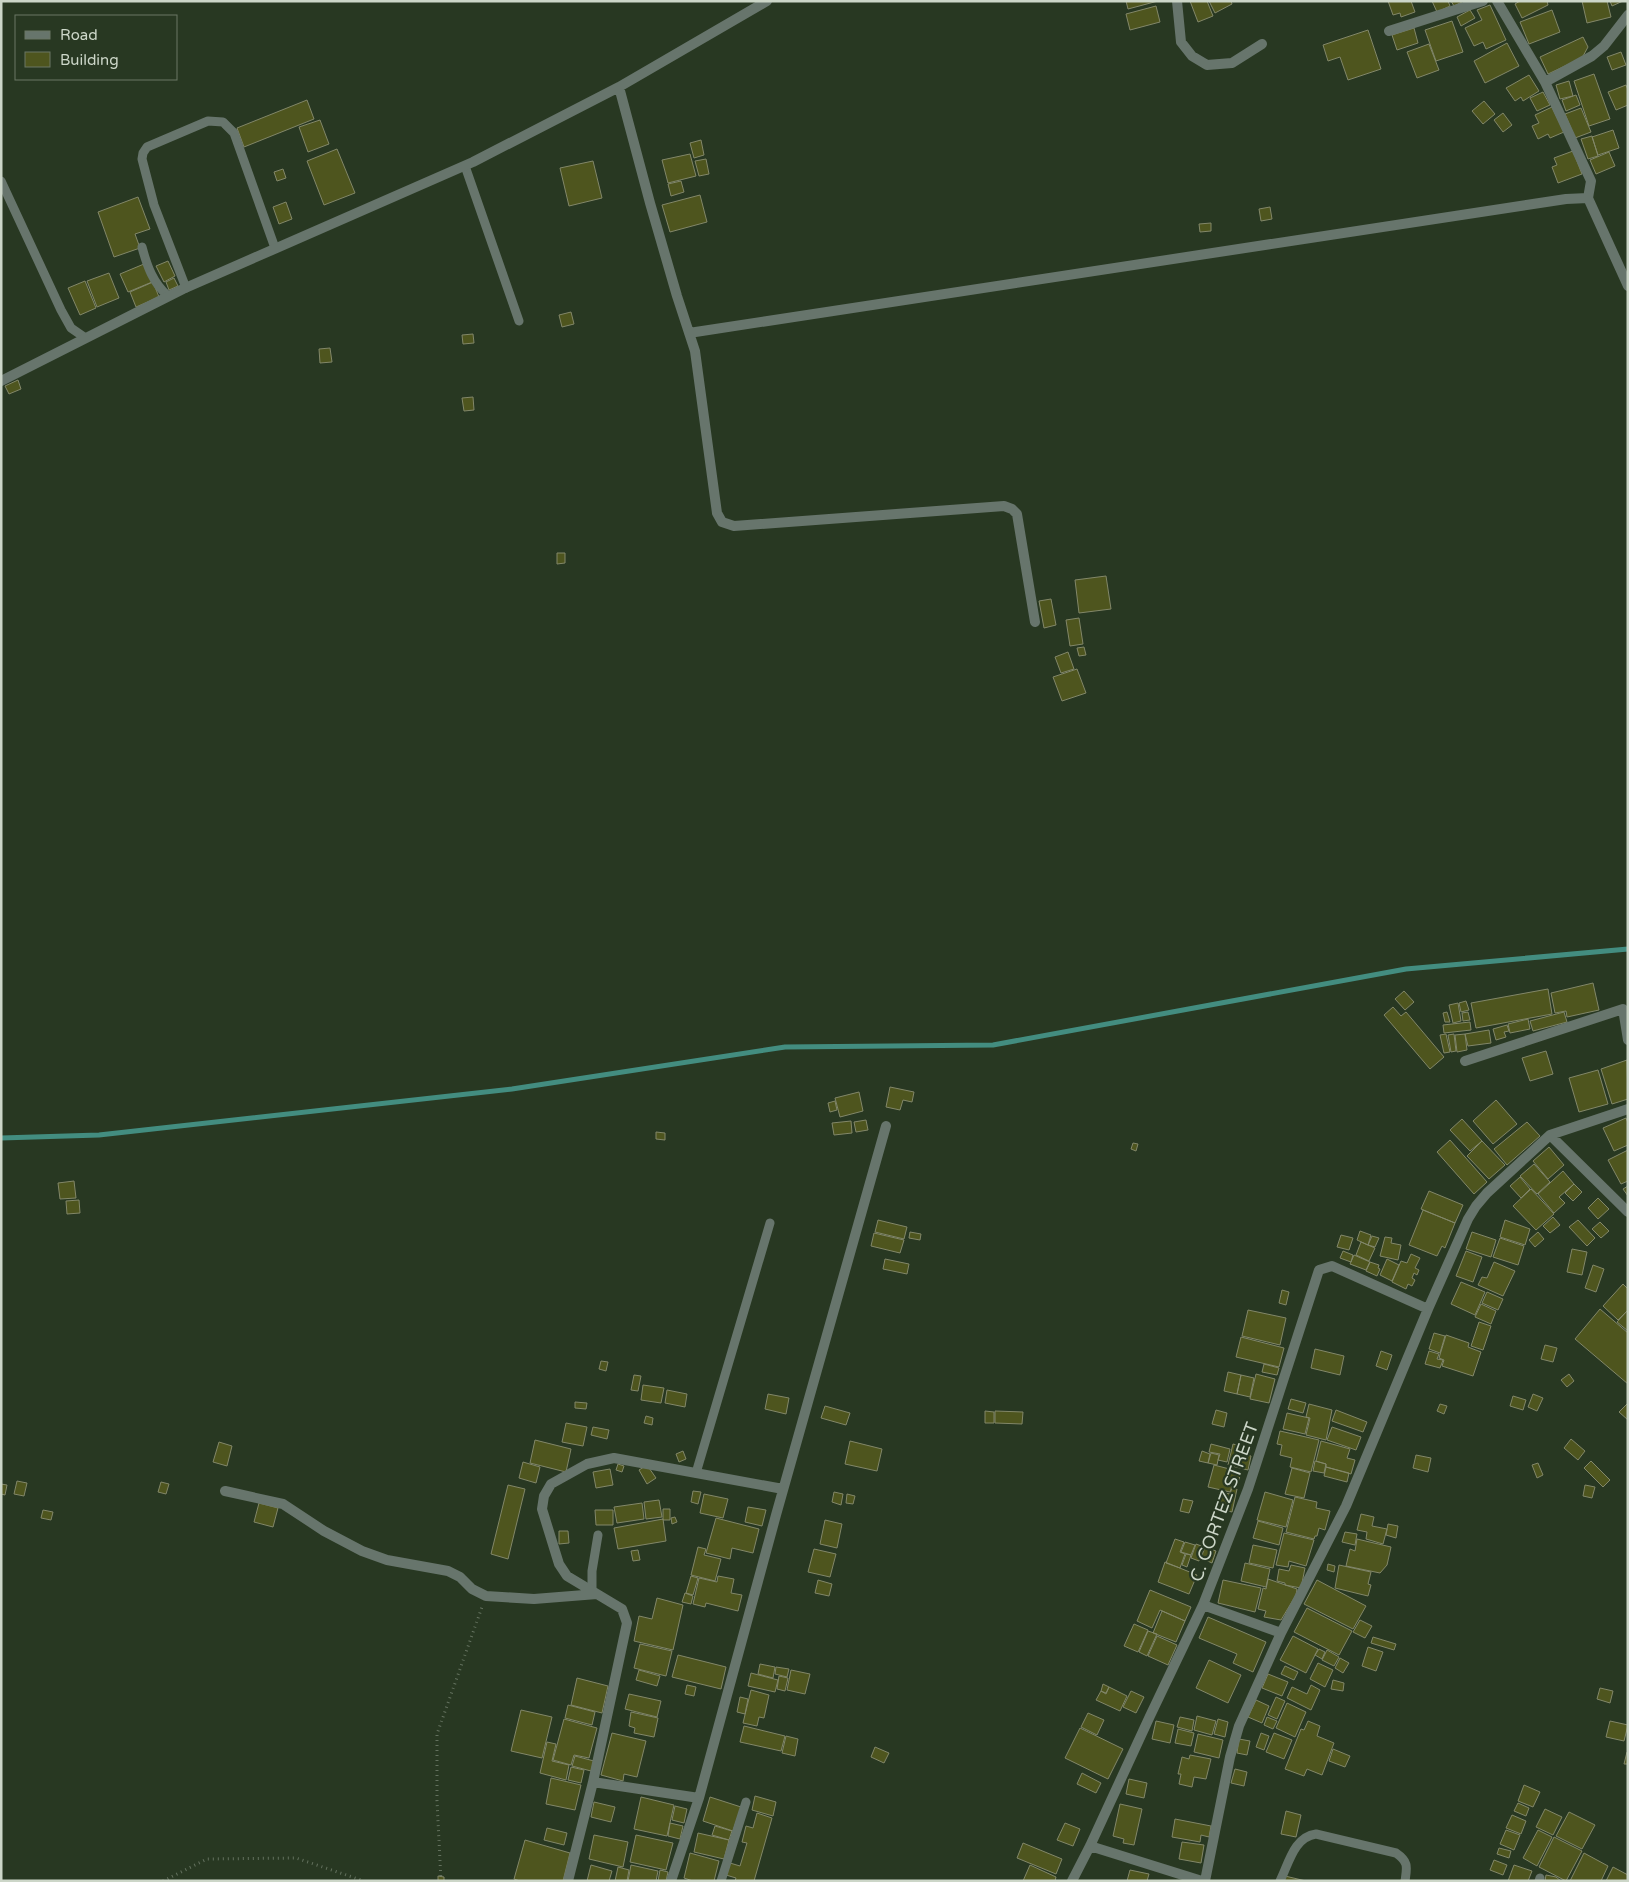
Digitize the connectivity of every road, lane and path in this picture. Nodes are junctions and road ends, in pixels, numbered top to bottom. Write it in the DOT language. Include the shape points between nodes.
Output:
graph roads {
  1 [pos="767,1"];
  2 [pos="1177,1"];
  3 [pos="1483,1"];
  4 [pos="1497,1"];
  5 [pos="1628,15"];
  6 [pos="1389,31"];
  7 [pos="1262,44"];
  8 [pos="1545,82"];
  9 [pos="619,87"];
  10 [pos="465,166"];
  11 [pos="1,181"];
  12 [pos="1588,198"];
  13 [pos="142,247"];
  14 [pos="275,248"];
  15 [pos="1628,286"];
  16 [pos="186,288"];
  17 [pos="168,296"];
  18 [pos="518,321"];
  19 [pos="689,333"];
  20 [pos="84,337"];
  21 [pos="1,380"];
  22 [pos="1035,622"];
  23 [pos="1626,1009"];
  24 [pos="1628,1040"];
  25 [pos="1464,1061"];
  26 [pos="1628,1108"];
  27 [pos="886,1126"];
  28 [pos="1550,1135"];
  29 [pos="1628,1212"];
  30 [pos="770,1223"];
  31 [pos="1428,1309"];
  32 [pos="696,1473"];
  33 [pos="783,1489"];
  34 [pos="225,1491"];
  35 [pos="598,1535"];
  36 [pos="594,1593"];
  37 [pos="486,1596"];
  38 [pos="1203,1605"];
  39 [pos="1282,1633"];
  40 [pos="593,1782"];
  41 [pos="699,1798"];
  42 [pos="746,1802"];
  43 [pos="1090,1846"];
  44 [pos="163,1881"];
  45 [pos="364,1881"];
  46 [pos="441,1881"];
  47 [pos="568,1881"];
  48 [pos="671,1881"];
  49 [pos="721,1881"];
  50 [pos="1072,1881"];
  51 [pos="1203,1881"];
  52 [pos="1280,1881"];
  53 [pos="1405,1881"];
  1 -- 9 [label="street"];
  2 -- 7 [label="street" via="1181,42 1192,56 1207,65 1232,63"];
  3 -- 6 [label="street"];
  4 -- 8 [label="street"];
  5 -- 8 [label="street" via="1592,56"];
  8 -- 12 [label="street" via="1591,181"];
  9 -- 10 [label="street"];
  9 -- 19 [label="street"];
  10 -- 14 [label="street"];
  10 -- 18 [label="lane"];
  11 -- 20 [label="lane" via="61,310 71,328"];
  12 -- 15 [label="street"];
  12 -- 19 [label="street"];
  13 -- 17 [label="lane" via="147,268"];
  14 -- 16 [label="street"];
  14 -- 16 [label="lane" via="234,133 224,122 208,121 147,147 142,159 154,205"];
  16 -- 17 [label="street"];
  17 -- 20 [label="street"];
  19 -- 22 [label="street" via="695,351 717,513 722,522 734,526 1004,506 1017,514"];
  20 -- 21 [label="street"];
  23 -- 24 [label="street"];
  23 -- 25 [label="street"];
  26 -- 28 [label="street"];
  27 -- 33 [label="street"];
  28 -- 29 [label="street"];
  28 -- 31 [label="street" via="1476,1206"];
  30 -- 32 [label="lane"];
  31 -- 38 [label="street, C. CORTEZ STREET" via="1332,1266 1319,1270 1248,1489"];
  31 -- 39 [label="street" via="1346,1506"];
  32 -- 33 [label="street"];
  32 -- 36 [label="street" via="614,1458 587,1464 551,1484 544,1496 542,1509 559,1564 567,1576"];
  33 -- 41 [label="street"];
  34 -- 37 [label="street" via="283,1504 362,1551 387,1560 448,1571"];
  35 -- 36 [label="lane" via="592,1571"];
  36 -- 37 [label="street" via="534,1599"];
  36 -- 40 [label="street" via="622,1610 627,1623"];
  37 -- 46 [label="path" via="437,1734"];
  38 -- 39 [label="street"];
  38 -- 43 [label="street, C. CORTEZ STREET"];
  39 -- 51 [label="street" via="1239,1726"];
  40 -- 41 [label="street"];
  40 -- 47 [label="street"];
  41 -- 48 [label="street"];
  42 -- 49 [label="lane"];
  43 -- 50 [label="street, C. CORTEZ STREET"];
  43 -- 51 [label="street"];
  44 -- 45 [label="path" via="207,1859 296,1858"];
  52 -- 53 [label="lane" via="1297,1844 1307,1835 1316,1834 1396,1854 1407,1866"];
}
